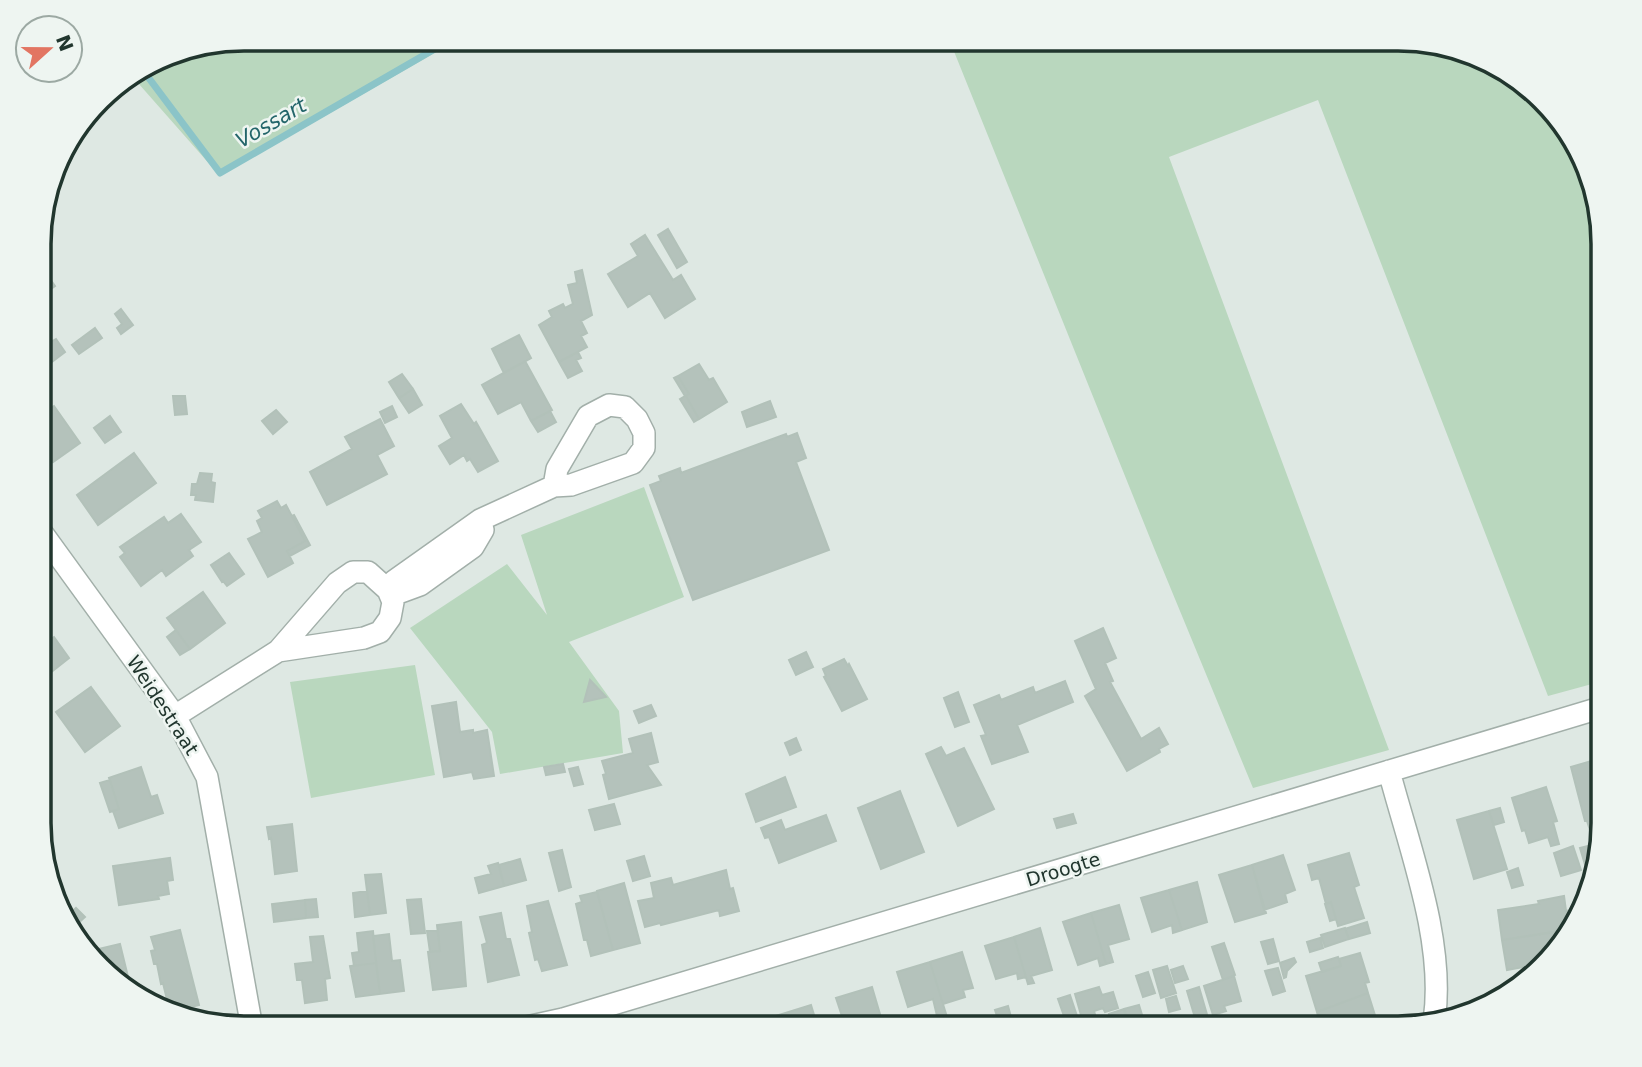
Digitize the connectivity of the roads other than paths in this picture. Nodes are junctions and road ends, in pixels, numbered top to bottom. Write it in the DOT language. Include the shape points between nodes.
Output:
graph roads {
  1 [pos="554,486"];
  2 [pos="51,545"];
  3 [pos="388,590"];
  4 [pos="278,651"];
  5 [pos="1591,711"];
  6 [pos="175,716"];
  7 [pos="1389,771"];
  8 [pos="1434,1013"];
  9 [pos="250,1016"];
  10 [pos="573,1016"];
  1 -- 1 [label="street" via="571,485 633,463 643,448 644,433 637,419 625,407 609,405 594,411 557,468"];
  1 -- 3 [label="street" via="480,520 484,530 473,547 420,585 401,592"];
  2 -- 6 [label="street, Weidestraat"];
  3 -- 4 [label="street" via="393,602 390,618 380,632"];
  3 -- 4 [label="street" via="368,572 353,572 337,583"];
  4 -- 6 [label="street"];
  5 -- 7 [label="street, Droogte"];
  6 -- 9 [label="street, Weidestraat" via="207,777"];
  7 -- 8 [label="street" via="1429,919 1436,973"];
  7 -- 10 [label="street, Droogte"];
}
